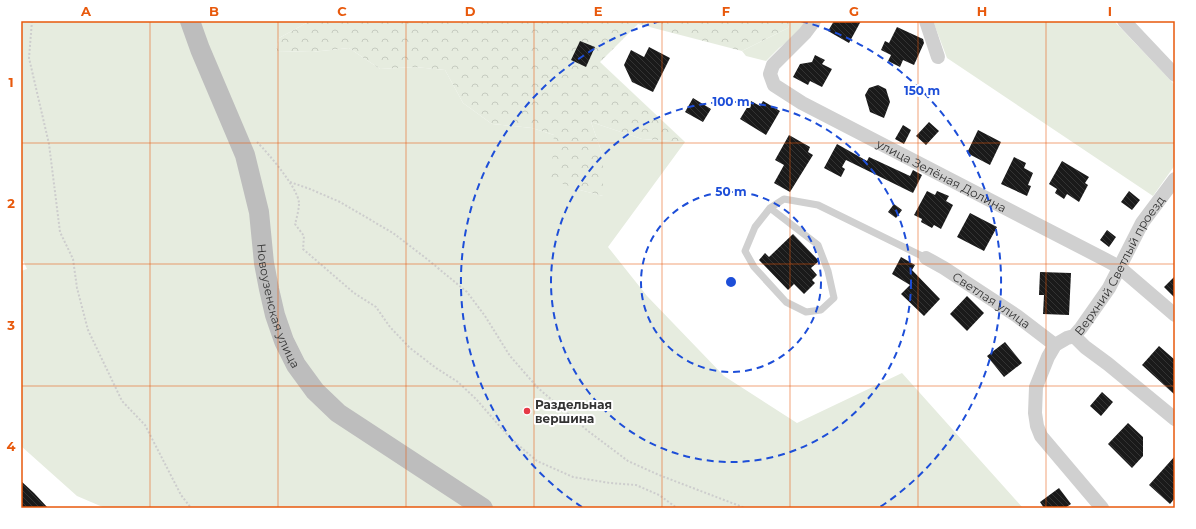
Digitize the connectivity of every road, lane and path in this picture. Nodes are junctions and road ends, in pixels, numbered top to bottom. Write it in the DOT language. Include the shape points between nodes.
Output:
graph roads {
  1 [pos="32,21"];
  2 [pos="190,21"];
  3 [pos="814,21"];
  4 [pos="926,21"];
  5 [pos="1124,21"];
  6 [pos="938,57"];
  7 [pos="1175,75"];
  8 [pos="256,141"];
  9 [pos="1175,179"];
  10 [pos="290,182"];
  11 [pos="770,208"];
  12 [pos="926,258"];
  13 [pos="1119,267"];
  14 [pos="1175,315"];
  15 [pos="1074,336"];
  16 [pos="1055,345"];
  17 [pos="1175,419"];
  18 [pos="731,503"];
  19 [pos="191,508"];
  20 [pos="483,508"];
  21 [pos="677,508"];
  22 [pos="734,508"];
  23 [pos="745,508"];
  24 [pos="1102,508"];
  1 -- 19 [label="path" via="28,58 49,144 60,232 73,259 88,330 122,401 145,425 181,495"];
  2 -- 20 [label="main road, Новоузенская улица" via="245,155 260,212 264,263 275,315 296,365 314,391 338,413"];
  3 -- 13 [label="street, улица Зелёная Долина" via="773,65 770,74 774,85 802,104"];
  4 -- 6 [label="street"];
  5 -- 7 [label="street"];
  8 -- 10 [label="path"];
  9 -- 13 [label="street, Верхний Светлый проезд" via="1142,223"];
  10 -- 18 [label="path" via="340,202 393,232 467,292 510,356 538,388 628,461"];
  10 -- 21 [label="path" via="299,202 296,224 304,236 303,250 354,293 376,307 410,348 458,382 515,443 537,461 573,477 636,485 659,495"];
  11 -- 11 [label="lane" via="818,245 834,298 822,310 806,312 786,302 754,267 745,251 754,227"];
  11 -- 12 [label="lane" via="784,199 818,205"];
  12 -- 16 [label="street, Светлая улица" via="1017,316"];
  13 -- 14 [label="street, улица Зелёная Долина"];
  13 -- 15 [label="street, Верхний Светлый проезд" via="1109,288"];
  15 -- 16 [label="street, Верхний Светлый проезд"];
  15 -- 17 [label="street"];
  16 -- 24 [label="street" via="1036,387 1037,426 1042,436"];
  18 -- 22 [label="path"];
  18 -- 23 [label="path"];
}
